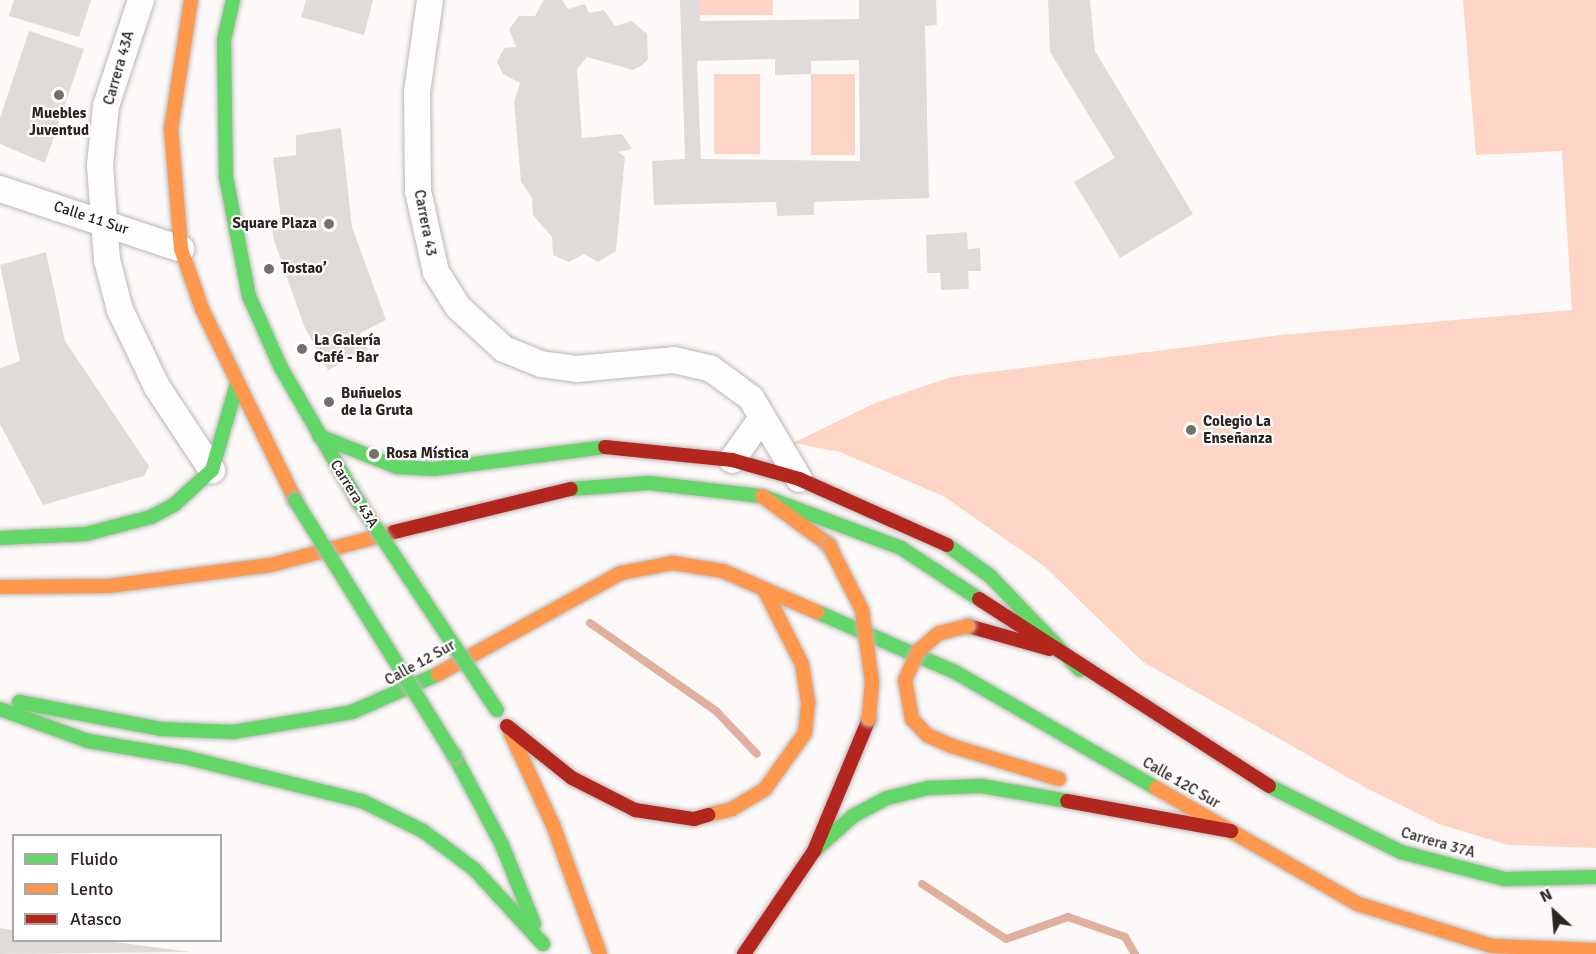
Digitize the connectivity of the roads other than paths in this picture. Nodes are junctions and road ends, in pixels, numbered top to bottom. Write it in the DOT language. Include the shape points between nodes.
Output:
graph roads {
  1 [pos="141,0"];
  2 [pos="191,0"];
  3 [pos="233,0"];
  4 [pos="430,0"];
  5 [pos="0,189"];
  6 [pos="101,221"];
  7 [pos="181,249"];
  8 [pos="237,384"];
  9 [pos="761,419"];
  10 [pos="319,436"];
  11 [pos="732,460"];
  12 [pos="212,470"];
  13 [pos="799,479"];
  14 [pos="762,496"];
  15 [pos="0,538"];
  16 [pos="0,587"];
  17 [pos="764,589"];
  18 [pos="1050,649"];
  19 [pos="1080,670"];
  20 [pos="0,696"];
  21 [pos="0,709"];
  22 [pos="507,726"];
  23 [pos="1170,820"];
  24 [pos="1231,831"];
  25 [pos="814,851"];
  26 [pos="1596,877"];
  27 [pos="544,949"];
  28 [pos="1596,950"];
  29 [pos="600,954"];
  30 [pos="744,954"];
  1 -- 6 [label="street, Carrera 43A" via="106,106"];
  2 -- 7 [label="main road" via="171,129"];
  3 -- 10 [label="main road, Carrera 43A" via="224,40 223,117 234,232 249,296"];
  4 -- 9 [label="street, Carrera 43" via="417,93 418,191 436,272 458,307 504,350 541,364 576,369 674,360 710,368 751,398"];
  5 -- 6 [label="street, Calle 11 Sur"];
  6 -- 7 [label="street, Calle 11 Sur"];
  6 -- 12 [label="street, Carrera 43A" via="120,310 157,387"];
  7 -- 8 [label="main road"];
  8 -- 12 [label="main road"];
  8 -- 27 [label="main road, bridge" via="295,500 454,755 502,845"];
  9 -- 11 [label="street"];
  9 -- 13 [label="street, Carrera 43"];
  10 -- 11 [label="main road" via="397,467 434,469 617,446"];
  10 -- 22 [label="main road, Carrera 43A, bridge"];
  11 -- 13 [label="main road"];
  12 -- 15 [label="main road" via="175,504 120,527"];
  13 -- 19 [label="main road" via="946,545 990,576"];
  14 -- 16 [label="main road" via="649,483 578,488 513,500 271,565 109,586"];
  14 -- 18 [label="main road" via="835,519 901,548"];
  14 -- 25 [label="main road, bridge" via="829,545 862,610 870,646 869,719"];
  17 -- 20 [label="main road, Calle 12 Sur" via="695,565 646,566 581,590 399,695 352,712 233,732 160,729 74,716"];
  17 -- 22 [label="main road" via="802,664 808,702 805,733 765,789 732,809 693,819 635,810 572,778"];
  17 -- 24 [label="main road, Calle 12C Sur" via="956,672"];
  18 -- 19 [label="main road"];
  18 -- 23 [label="main road, bridge" via="968,626 939,633 918,651 904,680 912,719 927,735 952,747 1070,783"];
  19 -- 26 [label="main road, Carrera 37A" via="1282,792 1401,852 1505,879"];
  21 -- 27 [label="main road" via="20,720 88,741 184,758 362,801 423,831 474,869"];
  22 -- 29 [label="main road, Carrera 43A" via="553,825"];
  23 -- 24 [label="main road"];
  23 -- 25 [label="main road" via="982,786 928,788 886,798 854,816"];
  24 -- 28 [label="main road, Calle 12C Sur" via="1358,904 1492,945"];
  25 -- 30 [label="main road"];
}
